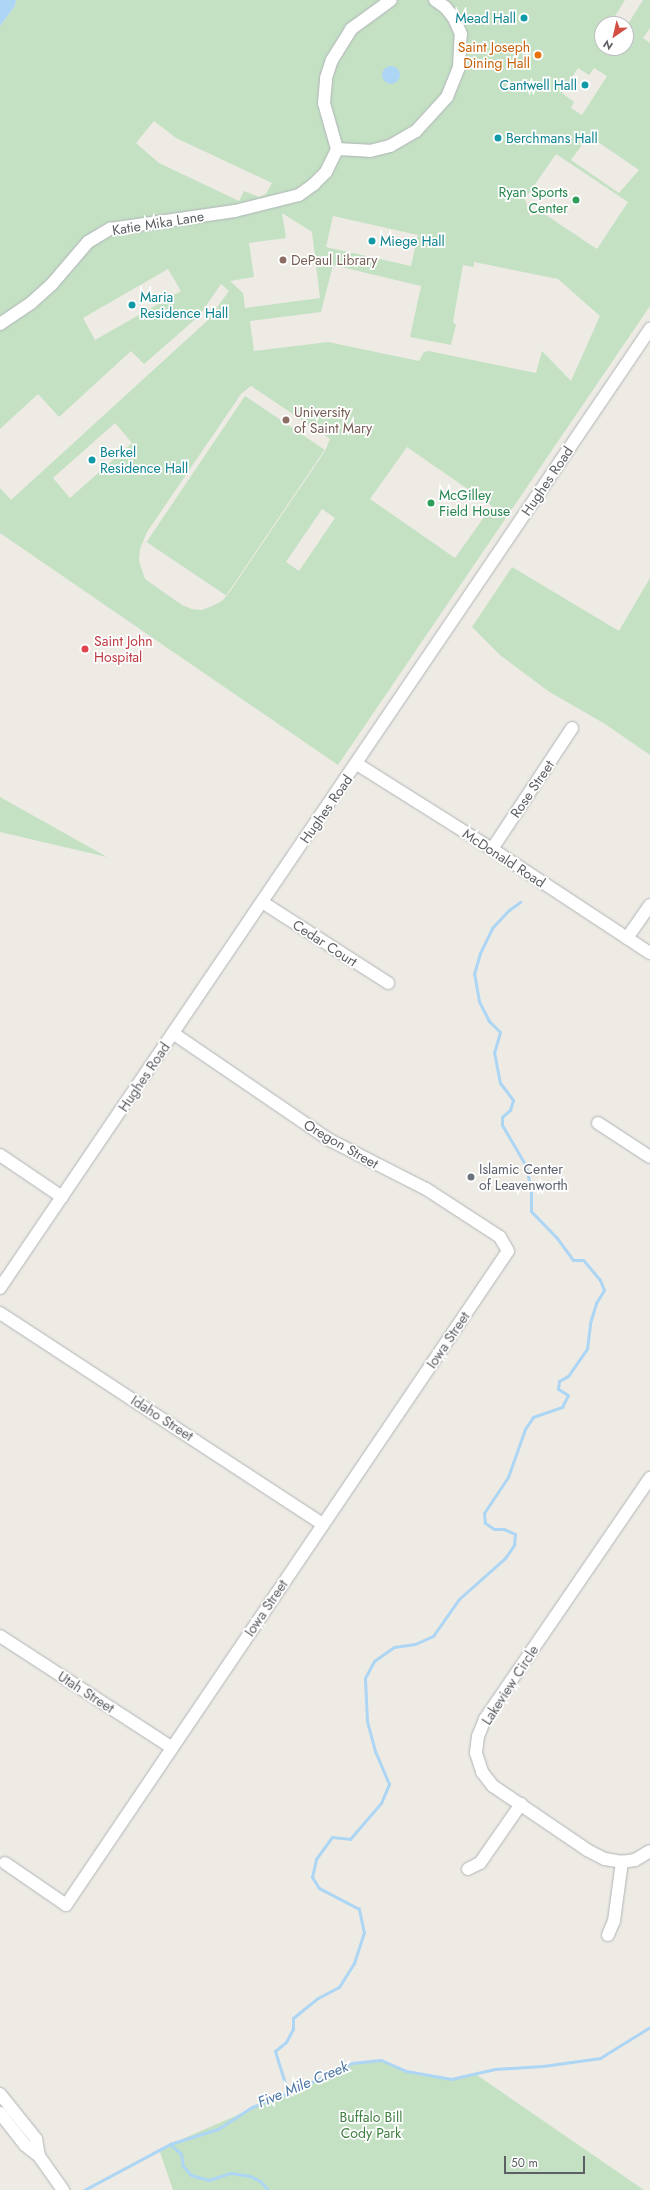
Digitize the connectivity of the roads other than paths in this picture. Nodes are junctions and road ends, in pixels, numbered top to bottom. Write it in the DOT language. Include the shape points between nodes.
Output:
graph roads {
  1 [pos="391,0"];
  2 [pos="435,0"];
  3 [pos="337,149"];
  4 [pos="0,324"];
  5 [pos="650,330"];
  6 [pos="572,728"];
  7 [pos="357,764"];
  8 [pos="492,849"];
  9 [pos="262,902"];
  10 [pos="650,905"];
  11 [pos="627,938"];
  12 [pos="650,953"];
  13 [pos="388,983"];
  14 [pos="174,1034"];
  15 [pos="598,1123"];
  16 [pos="0,1155"];
  17 [pos="650,1157"];
  18 [pos="62,1197"];
  19 [pos="508,1251"];
  20 [pos="0,1288"];
  21 [pos="0,1313"];
  22 [pos="650,1478"];
  23 [pos="323,1524"];
  24 [pos="0,1636"];
  25 [pos="171,1747"];
  26 [pos="521,1804"];
  27 [pos="650,1851"];
  28 [pos="622,1862"];
  29 [pos="5,1863"];
  30 [pos="468,1869"];
  31 [pos="608,1935"];
  32 [pos="0,2094"];
  33 [pos="0,2113"];
  34 [pos="39,2156"];
  35 [pos="63,2190"];
  1 -- 3 [label="street" via="351,29 339,48 326,78 324,103"];
  2 -- 3 [label="street" via="445,6 454,18 460,34 459,67 447,97 416,131 390,146 370,151"];
  3 -- 4 [label="street, Katie Mika Lane" via="326,172 300,195 235,211 110,229 88,242 52,284 31,303"];
  5 -- 7 [label="street, Hughes Road"];
  6 -- 8 [label="street, Rose Street"];
  7 -- 8 [label="street, McDonald Road"];
  7 -- 9 [label="street, Hughes Road"];
  8 -- 11 [label="street, McDonald Road"];
  9 -- 13 [label="street, Cedar Court"];
  9 -- 14 [label="street, Hughes Road"];
  10 -- 11 [label="street"];
  11 -- 12 [label="street, McDonald Road"];
  14 -- 18 [label="street, Hughes Road"];
  14 -- 19 [label="street, Oregon Street" via="328,1139 426,1189 500,1236"];
  15 -- 17 [label="street"];
  16 -- 18 [label="street"];
  18 -- 20 [label="street, Hughes Road"];
  19 -- 23 [label="street, Iowa Street"];
  21 -- 23 [label="street, Idaho Street"];
  22 -- 26 [label="street, Lakeview Circle" via="485,1720 478,1736 476,1753 482,1772 493,1786"];
  23 -- 25 [label="street, Iowa Street"];
  24 -- 25 [label="street, Utah Street"];
  25 -- 29 [label="street, Iowa Street" via="66,1905"];
  26 -- 28 [label="street, Lakeview Circle" via="587,1850 605,1859"];
  26 -- 30 [label="street" via="480,1863"];
  27 -- 28 [label="street, Lakeview Circle" via="635,1860"];
  28 -- 31 [label="street" via="614,1921"];
  32 -- 34 [label="street" via="36,2139"];
  33 -- 34 [label="street" via="25,2145"];
  34 -- 35 [label="street"];
}
